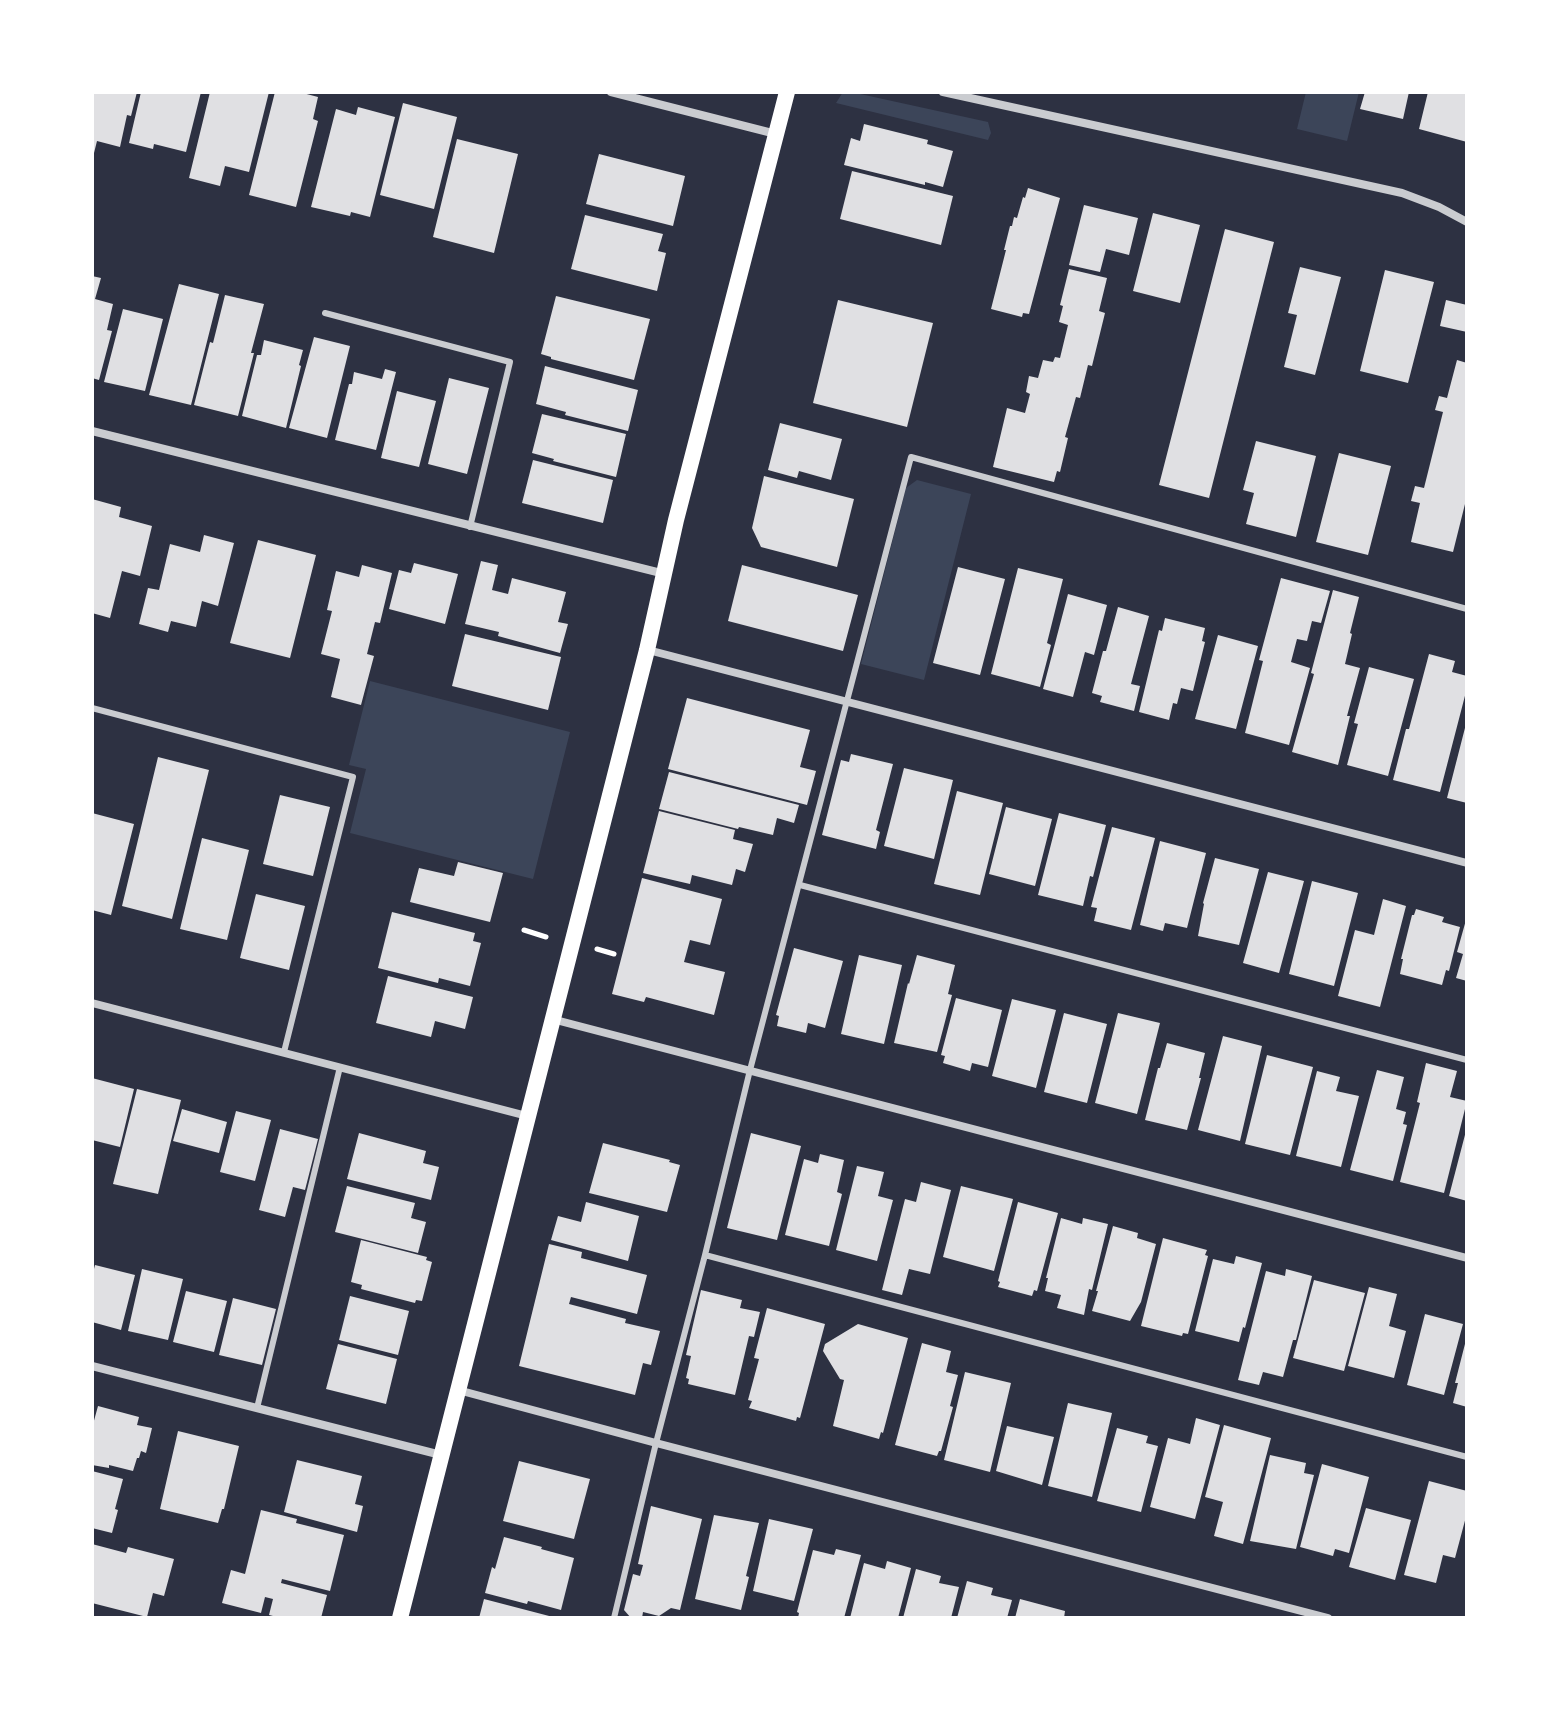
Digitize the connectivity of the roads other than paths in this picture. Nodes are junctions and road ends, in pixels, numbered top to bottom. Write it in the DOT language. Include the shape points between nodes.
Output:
graph roads {
  1 [pos="611,92"];
  2 [pos="787,92"];
  3 [pos="943,92"];
  4 [pos="776,134"];
  5 [pos="1467,222"];
  6 [pos="325,313"];
  7 [pos="92,431"];
  8 [pos="470,527"];
  9 [pos="665,574"];
  10 [pos="1467,609"];
  11 [pos="647,650"];
  12 [pos="846,701"];
  13 [pos="92,708"];
  14 [pos="1467,863"];
  15 [pos="800,885"];
  16 [pos="92,1003"];
  17 [pos="552,1019"];
  18 [pos="284,1052"];
  19 [pos="1467,1060"];
  20 [pos="340,1067"];
  21 [pos="750,1070"];
  22 [pos="527,1116"];
  23 [pos="705,1255"];
  24 [pos="1467,1258"];
  25 [pos="92,1366"];
  26 [pos="457,1390"];
  27 [pos="257,1408"];
  28 [pos="656,1443"];
  29 [pos="441,1455"];
  30 [pos="1467,1457"];
  31 [pos="400,1618"];
  32 [pos="614,1618"];
  33 [pos="1328,1618"];
  1 -- 4 [label="street"];
  2 -- 4 [label="main road"];
  3 -- 5 [label="street" via="1402,193"];
  4 -- 9 [label="main road"];
  6 -- 8 [label="lane" via="510,362"];
  7 -- 8 [label="street"];
  8 -- 9 [label="street"];
  9 -- 11 [label="main road"];
  10 -- 12 [label="lane" via="911,457"];
  11 -- 12 [label="street"];
  11 -- 17 [label="main road"];
  12 -- 14 [label="street"];
  12 -- 15 [label="lane"];
  13 -- 18 [label="lane" via="353,777"];
  15 -- 19 [label="lane"];
  15 -- 21 [label="lane"];
  16 -- 18 [label="street"];
  17 -- 21 [label="street"];
  17 -- 22 [label="main road"];
  18 -- 20 [label="street"];
  20 -- 22 [label="street"];
  20 -- 27 [label="lane"];
  21 -- 23 [label="lane"];
  21 -- 24 [label="street"];
  22 -- 26 [label="main road"];
  23 -- 28 [label="lane"];
  23 -- 30 [label="lane"];
  25 -- 27 [label="street"];
  26 -- 28 [label="street"];
  26 -- 29 [label="main road"];
  27 -- 29 [label="street"];
  28 -- 32 [label="lane"];
  28 -- 33 [label="street"];
  29 -- 31 [label="main road"];
}
